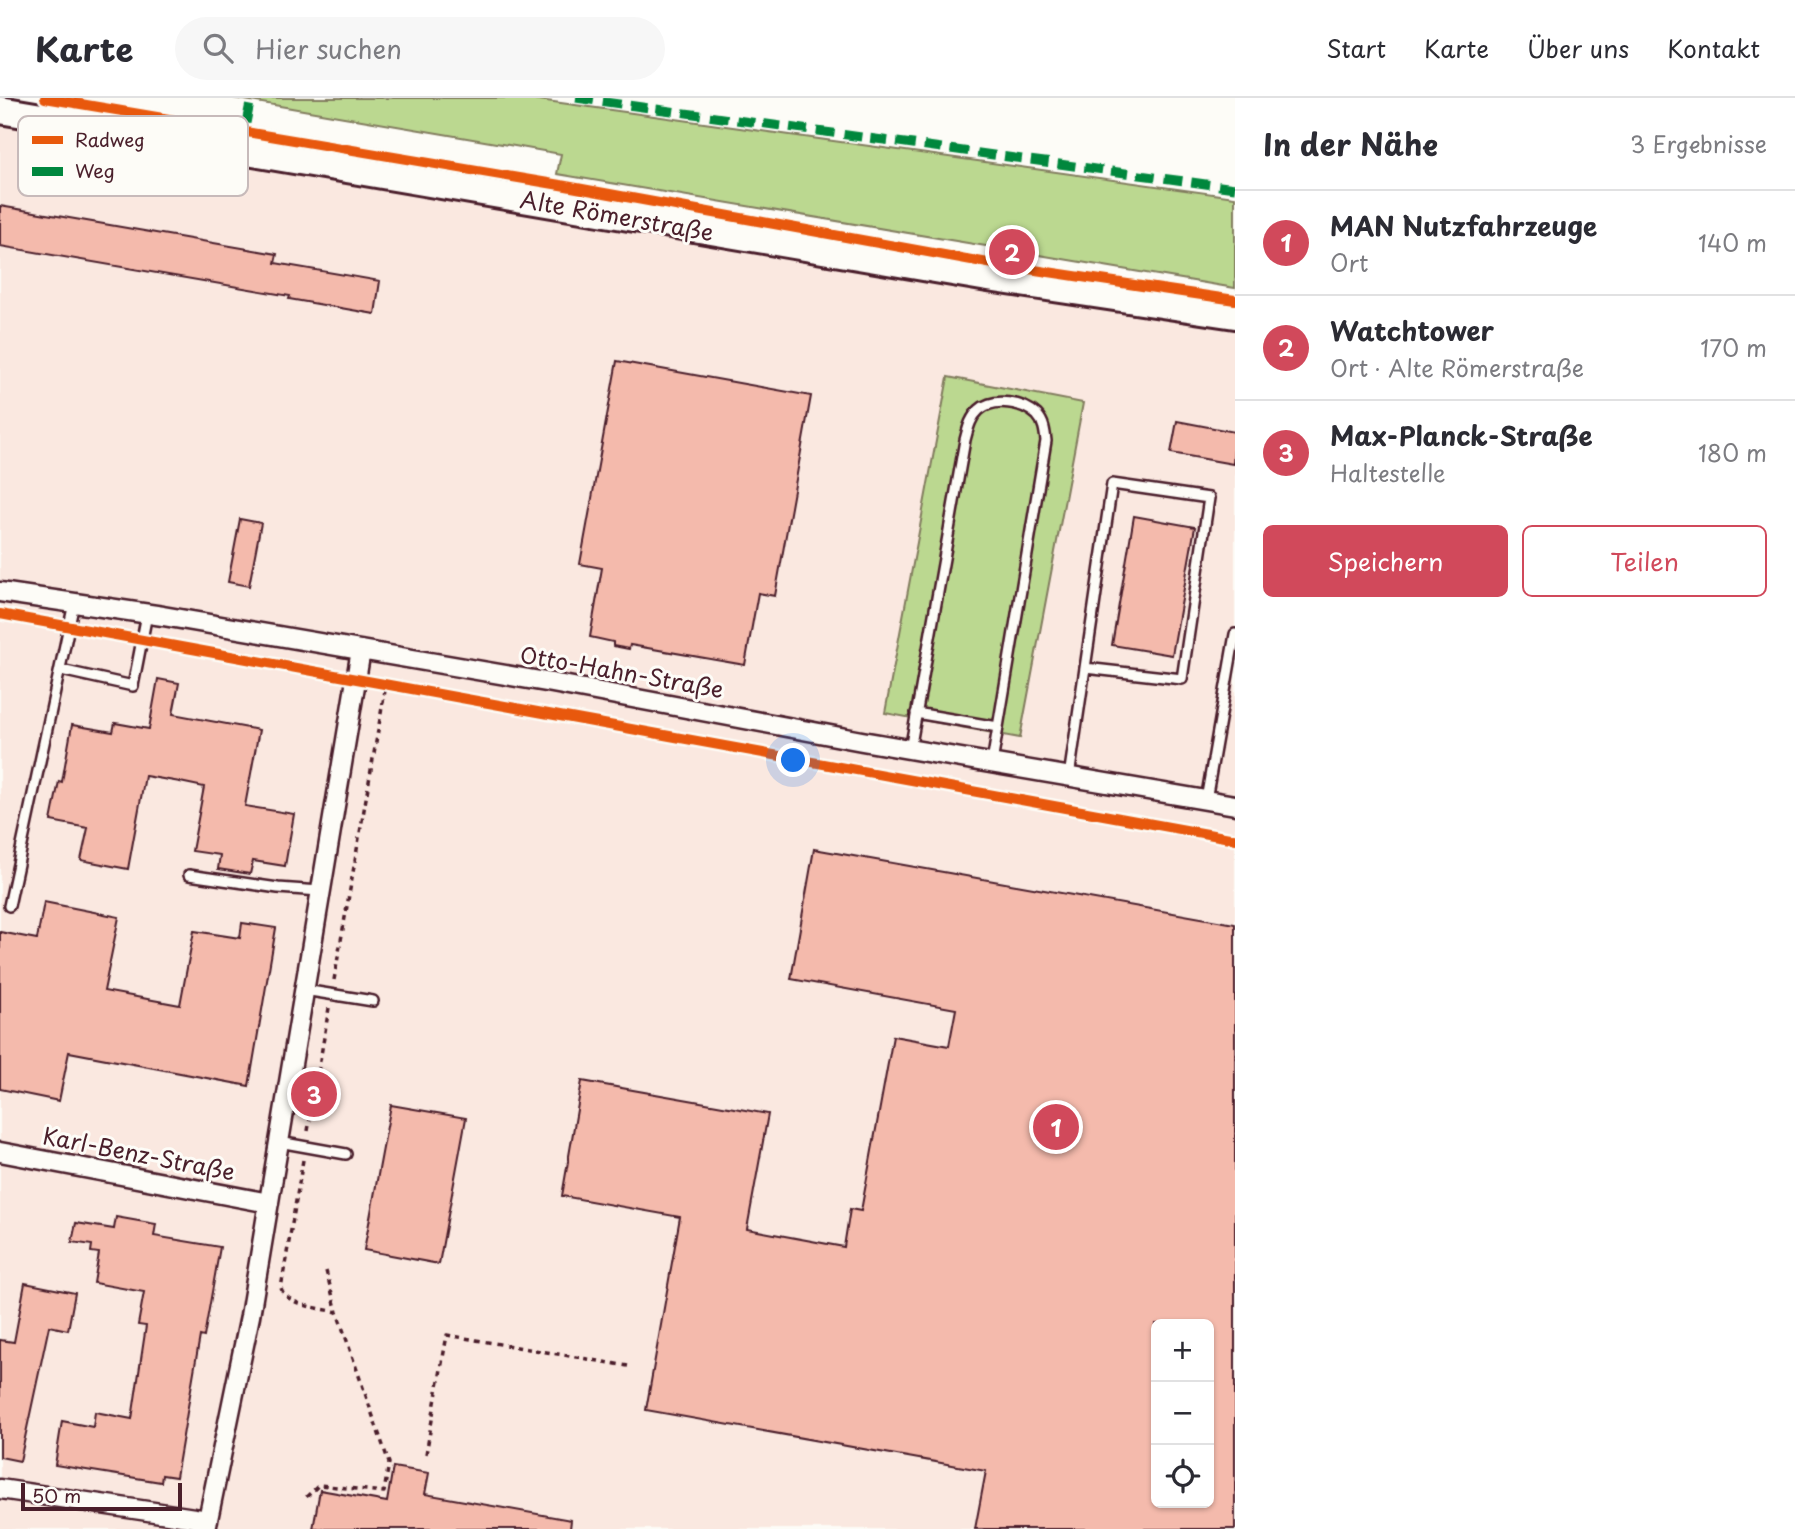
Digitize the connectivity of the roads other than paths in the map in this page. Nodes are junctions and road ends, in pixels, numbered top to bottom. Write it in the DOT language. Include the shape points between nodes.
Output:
graph roads {
  1 [pos="0,110"];
  2 [pos="35,116"];
  3 [pos="248,152"];
  4 [pos="1235,315"];
  5 [pos="0,592"];
  6 [pos="75,603"];
  7 [pos="147,614"];
  8 [pos="1235,634"];
  9 [pos="361,650"];
  10 [pos="1085,668"];
  11 [pos="61,670"];
  12 [pos="916,713"];
  13 [pos="998,727"];
  14 [pos="910,750"];
  15 [pos="992,763"];
  16 [pos="1069,777"];
  17 [pos="1206,800"];
  18 [pos="1235,805"];
  19 [pos="189,876"];
  20 [pos="320,891"];
  21 [pos="9,906"];
  22 [pos="304,990"];
  23 [pos="373,1001"];
  24 [pos="279,1142"];
  25 [pos="0,1152"];
  26 [pos="346,1154"];
  27 [pos="269,1203"];
  28 [pos="0,1489"];
  29 [pos="207,1525"];
  1 -- 2 [label="main road, Alte Römerstraße"];
  3 -- 4 [label="main road, Alte Römerstraße" via="960,274"];
  5 -- 6 [label="street, Otto-Hahn-Straße"];
  6 -- 7 [label="street, Otto-Hahn-Straße"];
  6 -- 11 [label="lane"];
  7 -- 9 [label="street, Otto-Hahn-Straße"];
  7 -- 11 [label="lane" via="133,686"];
  8 -- 17 [label="lane"];
  9 -- 14 [label="street, Otto-Hahn-Straße"];
  9 -- 20 [label="street"];
  10 -- 10 [label="lane" via="1112,484 1209,498 1182,678"];
  10 -- 16 [label="lane"];
  11 -- 21 [label="lane"];
  12 -- 13 [label="lane"];
  12 -- 13 [label="lane" via="971,420 994,402 1011,403 1038,416 1046,441"];
  12 -- 14 [label="lane"];
  13 -- 15 [label="lane"];
  14 -- 15 [label="street, Otto-Hahn-Straße"];
  15 -- 16 [label="street, Otto-Hahn-Straße"];
  16 -- 17 [label="street, Otto-Hahn-Straße"];
  17 -- 18 [label="street, Otto-Hahn-Straße"];
  19 -- 20 [label="lane"];
  20 -- 22 [label="street"];
  22 -- 23 [label="lane"];
  22 -- 24 [label="street"];
  24 -- 26 [label="lane"];
  24 -- 27 [label="street"];
  25 -- 27 [label="street, Karl-Benz-Straße"];
  27 -- 29 [label="street"];
  28 -- 29 [label="street"];
}
